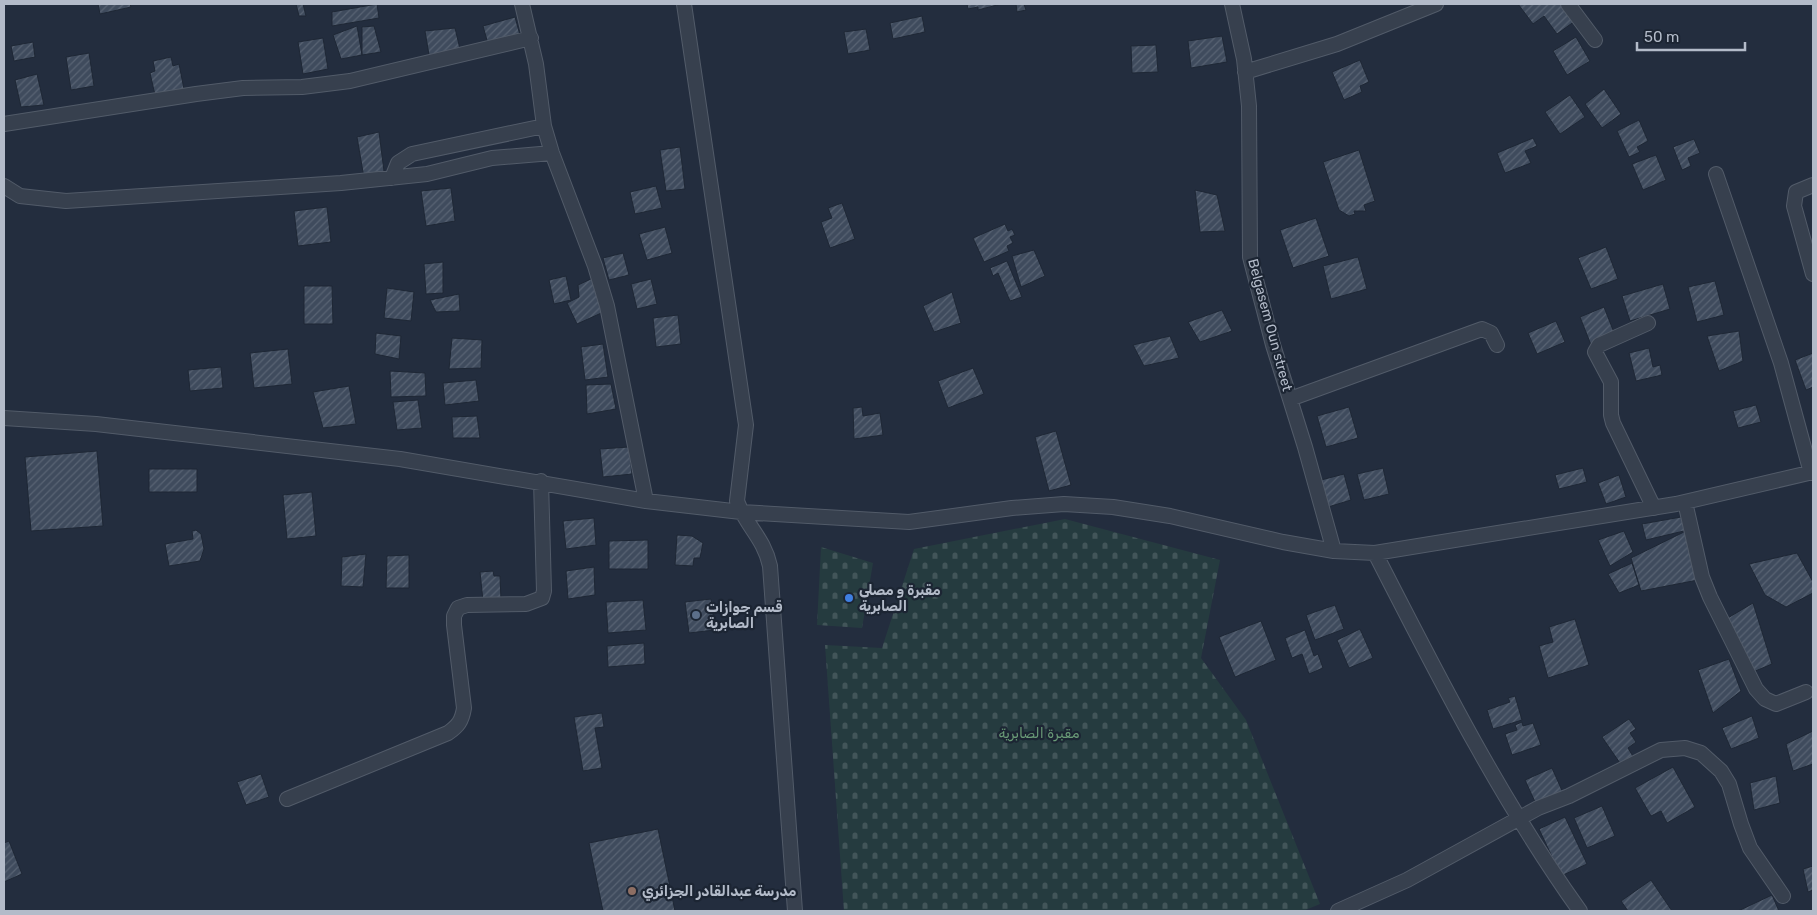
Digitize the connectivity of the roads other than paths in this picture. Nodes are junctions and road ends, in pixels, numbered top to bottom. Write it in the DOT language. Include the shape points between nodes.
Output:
graph roads {
  1 [pos="522,4"];
  2 [pos="684,4"];
  3 [pos="1232,4"];
  4 [pos="1436,4"];
  5 [pos="1568,4"];
  6 [pos="531,38"];
  7 [pos="1595,40"];
  8 [pos="1245,72"];
  9 [pos="4,124"];
  10 [pos="544,126"];
  11 [pos="552,153"];
  12 [pos="1716,174"];
  13 [pos="392,178"];
  14 [pos="1813,185"];
  15 [pos="4,186"];
  16 [pos="1813,274"];
  17 [pos="1648,323"];
  18 [pos="1497,345"];
  19 [pos="1290,399"];
  20 [pos="4,418"];
  21 [pos="1812,473"];
  22 [pos="541,481"];
  23 [pos="646,501"];
  24 [pos="1685,502"];
  25 [pos="1654,508"];
  26 [pos="741,512"];
  27 [pos="1334,551"];
  28 [pos="1375,553"];
  29 [pos="1806,692"];
  30 [pos="286,799"];
  31 [pos="1518,820"];
  32 [pos="1783,896"];
  33 [pos="795,911"];
  34 [pos="1338,911"];
  35 [pos="1580,911"];
  1 -- 6 [label="street"];
  2 -- 26 [label="street" via="746,425 738,495"];
  3 -- 8 [label="street, Belgasem Oun street"];
  4 -- 8 [label="street" via="1337,44"];
  5 -- 7 [label="street"];
  6 -- 9 [label="street" via="350,81 302,87 243,88"];
  6 -- 10 [label="street"];
  8 -- 19 [label="street, Belgasem Oun street" via="1250,258"];
  10 -- 11 [label="street"];
  10 -- 13 [label="street" via="412,154 398,164"];
  11 -- 13 [label="street" via="486,159 427,174"];
  11 -- 23 [label="street" via="607,306"];
  12 -- 21 [label="street" via="1781,362"];
  13 -- 15 [label="street" via="66,201 20,196"];
  14 -- 16 [label="street" via="1796,192 1794,206"];
  17 -- 25 [label="street" via="1599,345 1595,352 1611,382 1613,423"];
  18 -- 19 [label="street" via="1491,333 1482,329"];
  19 -- 27 [label="street, Belgasem Oun street"];
  20 -- 22 [label="street" via="96,424 400,459"];
  21 -- 24 [label="street"];
  22 -- 23 [label="street"];
  22 -- 30 [label="street" via="542,598 526,604 458,608 454,625 464,708 457,727"];
  23 -- 26 [label="street"];
  24 -- 25 [label="street"];
  24 -- 29 [label="street" via="1702,577 1756,689 1765,699 1776,704"];
  25 -- 28 [label="street"];
  26 -- 27 [label="street" via="909,522 1064,504 1113,507"];
  26 -- 33 [label="street" via="766,550 770,566"];
  27 -- 28 [label="street"];
  28 -- 31 [label="street"];
  31 -- 32 [label="street" via="1661,750 1685,748 1702,754 1721,770 1729,784 1750,848"];
  31 -- 34 [label="street" via="1407,880"];
  31 -- 35 [label="street"];
}
